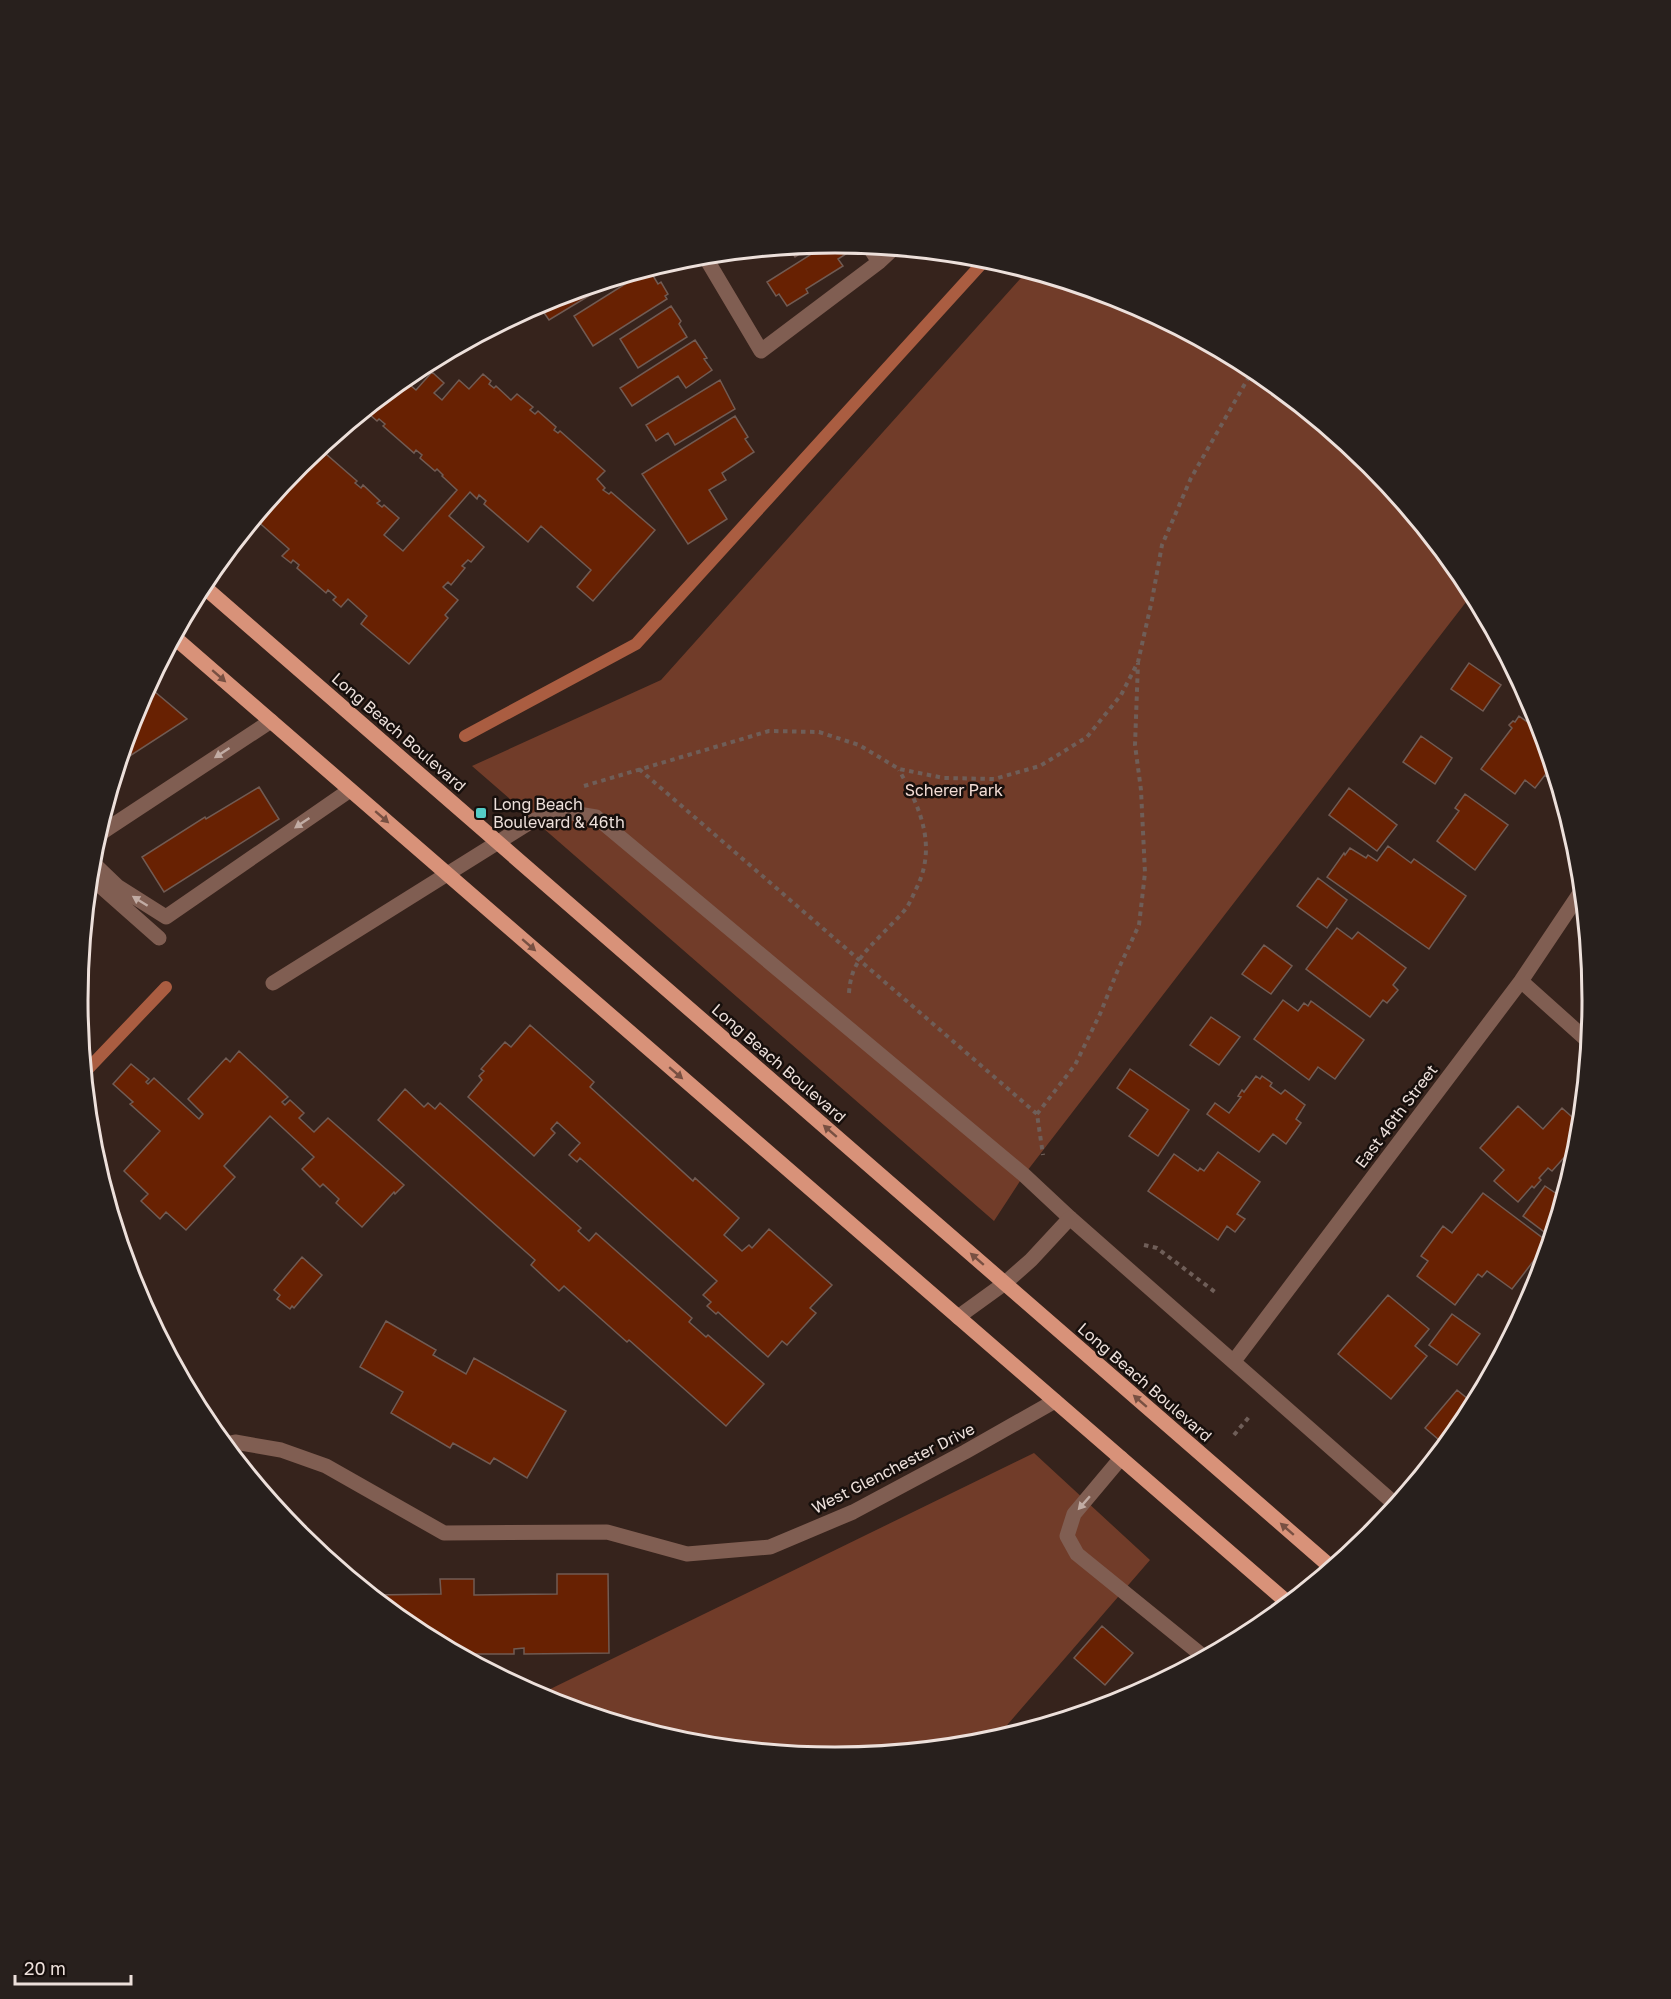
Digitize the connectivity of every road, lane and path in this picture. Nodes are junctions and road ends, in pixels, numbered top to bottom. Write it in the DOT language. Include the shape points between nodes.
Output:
graph roads {
  1 [pos="874,254"];
  2 [pos="887,254"];
  3 [pos="879,262"];
  4 [pos="709,264"];
  5 [pos="1249,377"];
  6 [pos="210,592"];
  7 [pos="180,642"];
  8 [pos="1138,662"];
  9 [pos="271,721"];
  10 [pos="639,768"];
  11 [pos="899,769"];
  12 [pos="583,786"];
  13 [pos="350,790"];
  14 [pos="109,828"];
  15 [pos="497,842"];
  16 [pos="100,869"];
  17 [pos="447,873"];
  18 [pos="98,884"];
  19 [pos="1576,900"];
  20 [pos="159,938"];
  21 [pos="859,958"];
  22 [pos="1521,981"];
  23 [pos="273,983"];
  24 [pos="849,996"];
  25 [pos="1581,1035"];
  26 [pos="1037,1114"];
  27 [pos="1043,1157"];
  28 [pos="1070,1218"];
  29 [pos="1136,1244"];
  30 [pos="1005,1283"];
  31 [pos="1215,1292"];
  32 [pos="958,1317"];
  33 [pos="1234,1361"];
  34 [pos="1055,1401"];
  35 [pos="1249,1417"];
  36 [pos="1234,1434"];
  37 [pos="234,1442"];
  38 [pos="1121,1458"];
  39 [pos="1390,1500"];
  40 [pos="1326,1563"];
  41 [pos="1282,1598"];
  42 [pos="1198,1652"];
  1 -- 3 [label="street"];
  2 -- 3 [label="street"];
  3 -- 4 [label="street" via="761,351"];
  5 -- 8 [label="path" via="1191,478 1162,545"];
  6 -- 15 [label="main road, Long Beach Boulevard"];
  7 -- 9 [label="main road, one-way"];
  8 -- 11 [label="path" via="1120,695 1087,737 1040,766 994,779 945,778"];
  8 -- 26 [label="path" via="1135,745 1145,873 1139,925 1075,1065"];
  9 -- 13 [label="main road"];
  9 -- 14 [label="street, one-way"];
  10 -- 11 [label="path" via="769,731 819,732 859,745"];
  10 -- 12 [label="path"];
  10 -- 21 [label="path"];
  11 -- 21 [label="path" via="916,800 923,825 927,850 923,876 906,909"];
  13 -- 16 [label="street, one-way" via="166,917 117,886"];
  13 -- 17 [label="main road, one-way"];
  15 -- 17 [label="street"];
  15 -- 28 [label="street" via="532,821 560,811 596,817 1024,1175"];
  30 -- 15 [label="main road, Long Beach Boulevard, one-way"];
  17 -- 23 [label="street"];
  17 -- 32 [label="main road, one-way"];
  18 -- 20 [label="street"];
  19 -- 22 [label="street, East 46th Street"];
  21 -- 24 [label="path" via="850,976"];
  21 -- 26 [label="path"];
  22 -- 25 [label="street"];
  22 -- 33 [label="street, East 46th Street"];
  26 -- 27 [label="path"];
  28 -- 30 [label="street"];
  28 -- 33 [label="street"];
  29 -- 31 [label="path" via="1157,1248"];
  30 -- 32 [label="street"];
  40 -- 30 [label="main road, Long Beach Boulevard, one-way"];
  32 -- 34 [label="main road"];
  33 -- 39 [label="street"];
  34 -- 37 [label="street, West Glenchester Drive" via="853,1512 770,1547 687,1554 607,1532 444,1533 326,1466 281,1450"];
  34 -- 38 [label="main road"];
  35 -- 36 [label="path"];
  38 -- 41 [label="main road"];
  38 -- 42 [label="street, one-way" via="1074,1514 1067,1536 1077,1554"];
}
